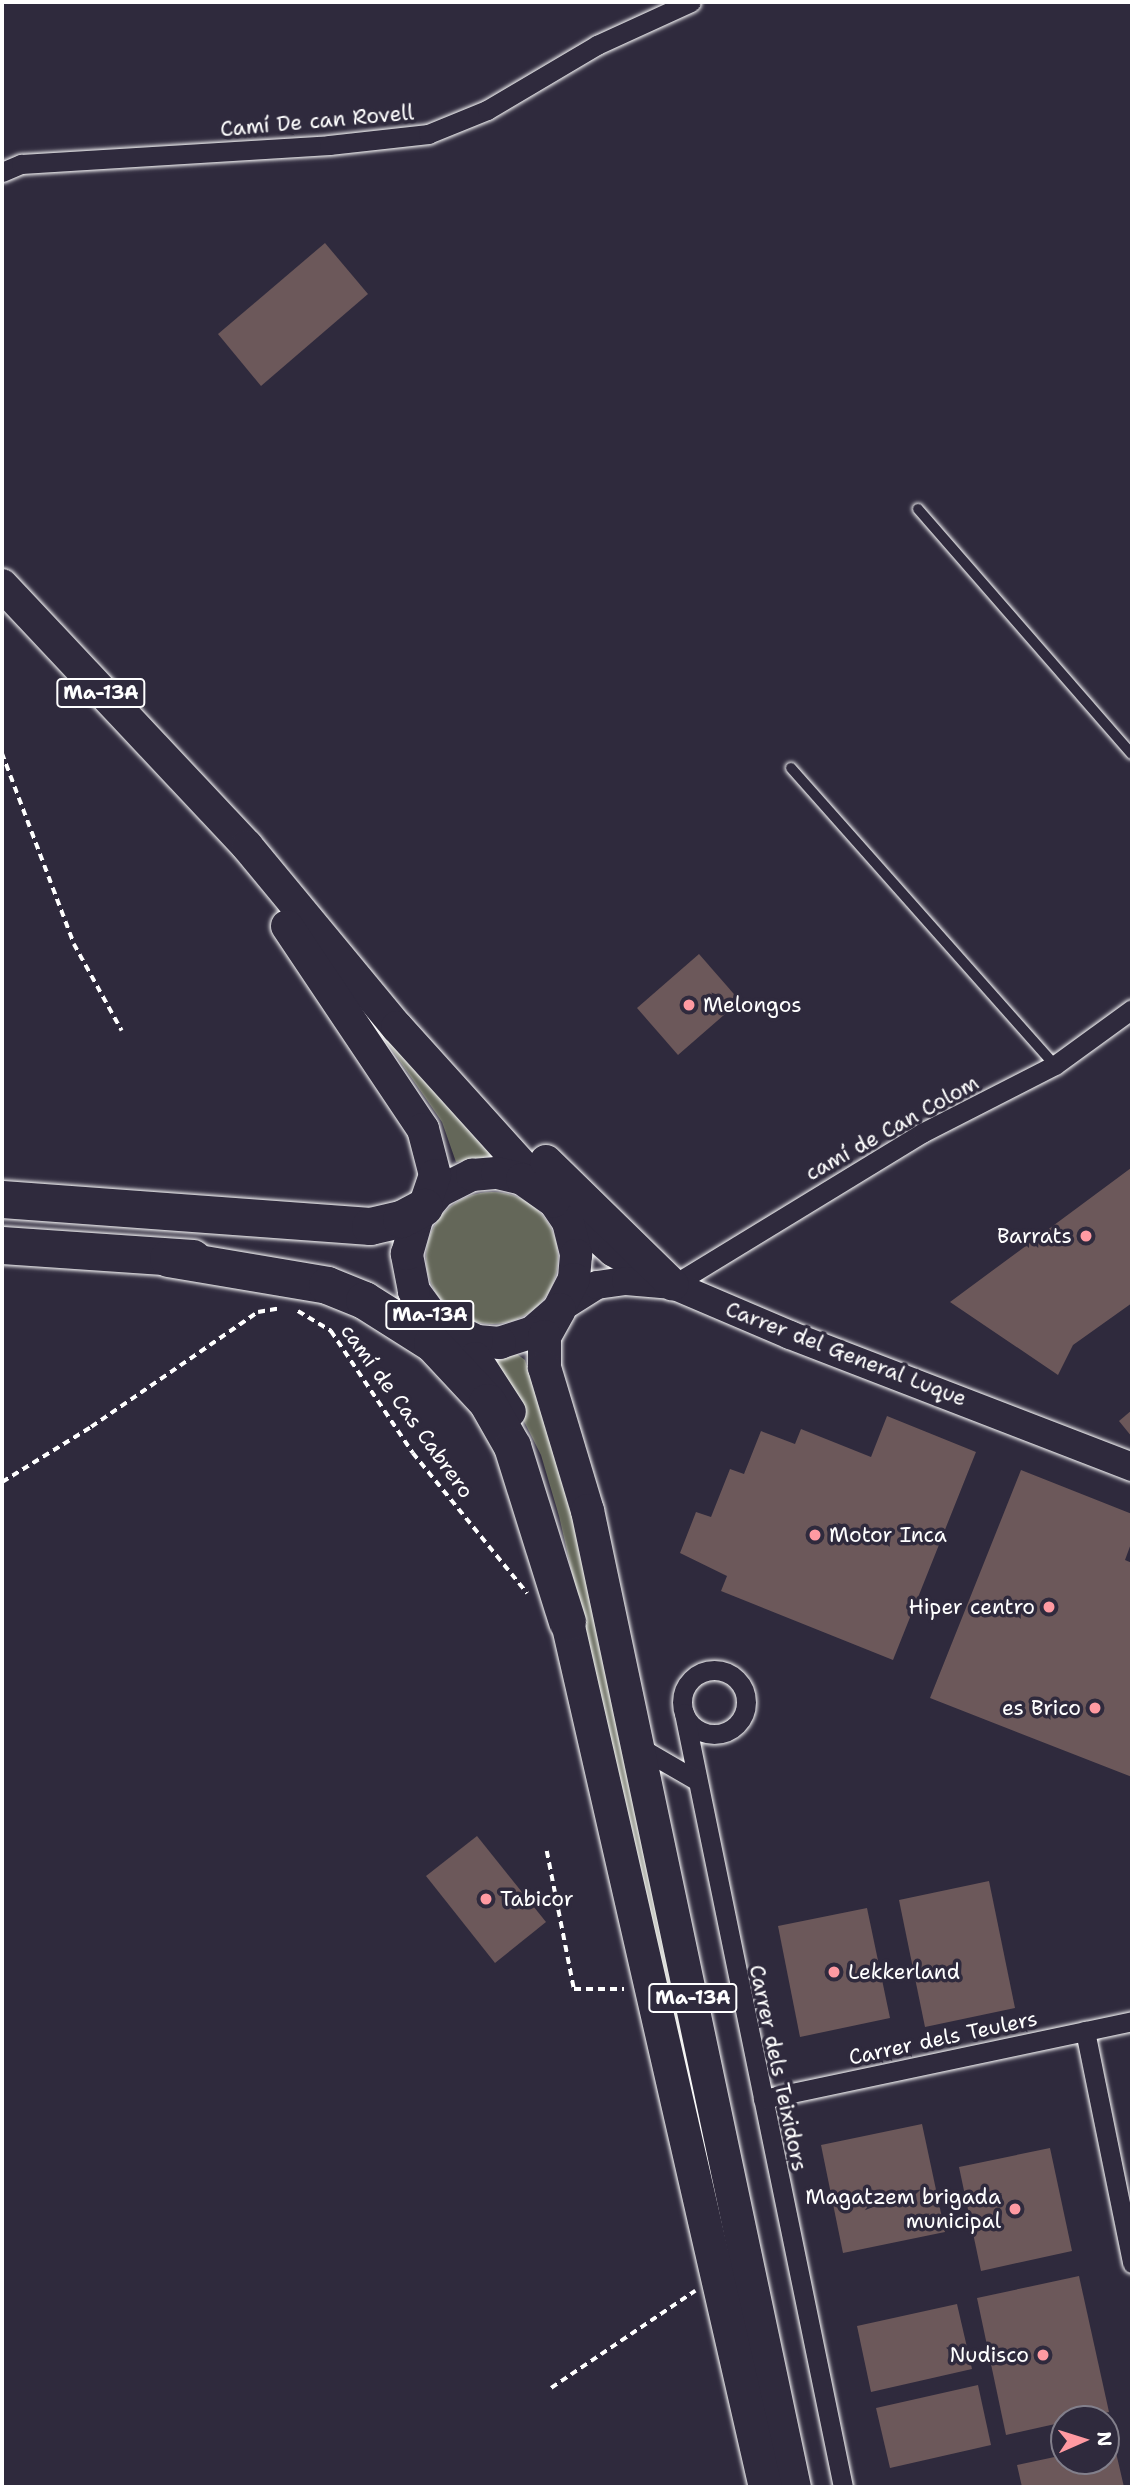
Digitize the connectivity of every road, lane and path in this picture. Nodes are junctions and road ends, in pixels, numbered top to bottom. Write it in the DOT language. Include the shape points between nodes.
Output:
graph roads {
  1 [pos="691,2"];
  2 [pos="2,172"];
  3 [pos="918,509"];
  4 [pos="2,585"];
  5 [pos="2,753"];
  6 [pos="1132,754"];
  7 [pos="790,768"];
  8 [pos="201,802"];
  9 [pos="247,846"];
  10 [pos="1132,1009"];
  11 [pos="122,1031"];
  12 [pos="1055,1065"];
  13 [pos="2,1199"];
  14 [pos="554,1200"];
  15 [pos="424,1207"];
  16 [pos="2,1245"];
  17 [pos="168,1258"];
  18 [pos="673,1285"];
  19 [pos="559,1309"];
  20 [pos="436,1320"];
  21 [pos="1132,1467"];
  22 [pos="2,1482"];
  23 [pos="536,1603"];
  24 [pos="567,1622"];
  25 [pos="684,1713"];
  26 [pos="727,1732"];
  27 [pos="639,1747"];
  28 [pos="696,1780"];
  29 [pos="547,1851"];
  30 [pos="653,1990"];
  31 [pos="1132,2021"];
  32 [pos="1085,2031"];
  33 [pos="763,2099"];
  34 [pos="1132,2263"];
  35 [pos="718,2276"];
  36 [pos="551,2388"];
  37 [pos="765,2487"];
  38 [pos="794,2487"];
  39 [pos="843,2487"];
  1 -- 2 [label="street, Camí De can Rovell" via="597,45 487,110 428,134 317,146 21,164"];
  3 -- 6 [label="lane"];
  4 -- 8 [label="main road, Ma-13A"];
  5 -- 11 [label="path" via="74,944"];
  7 -- 12 [label="lane"];
  8 -- 9 [label="main road, Ma-13A"];
  8 -- 15 [label="main road, Ma-13A" via="232,856 321,972 423,1129 435,1175"];
  9 -- 14 [label="main road, Ma-13A" via="397,1027"];
  9 -- 18 [label="main road" via="282,873 426,1038 584,1202"];
  10 -- 12 [label="street, camí de Can Colom"];
  12 -- 18 [label="street, camí de Can Colom" via="922,1133"];
  13 -- 15 [label="highway" via="370,1226 401,1219"];
  14 -- 15 [label="main road, Ma-13A" via="522,1179 485,1174 450,1184"];
  14 -- 18 [label="main road" via="612,1252"];
  14 -- 19 [label="main road, Ma-13A" via="573,1233 576,1255 574,1279"];
  15 -- 20 [label="main road, Ma-13A" via="407,1254 410,1280"];
  16 -- 17 [label="highway"];
  17 -- 20 [label="highway" via="227,1257 310,1265 390,1289"];
  17 -- 24 [label="highway" via="327,1285 364,1300 432,1343 487,1402 512,1446"];
  18 -- 19 [label="main road, Carrer del General Luque" via="626,1281 597,1285"];
  18 -- 21 [label="main road, Carrer del General Luque" via="851,1360"];
  19 -- 20 [label="main road, Ma-13A" via="533,1332 500,1342 477,1341"];
  19 -- 27 [label="highway, Ma-13A" via="544,1336 544,1367 587,1510"];
  20 -- 24 [label="main road, Ma-13A" via="475,1359 498,1391 532,1456 551,1529"];
  22 -- 23 [label="path, camí de Cas Cabrero" via="258,1312 297,1310 331,1331 413,1453"];
  24 -- 30 [label="highway, Ma-13A"];
  25 -- 26 [label="street" via="697,1729"];
  25 -- 26 [label="street" via="684,1693 697,1675 718,1670 728,1673 737,1679 746,1699 742,1719"];
  25 -- 28 [label="street, Carrer dels Teixidors"];
  26 -- 28 [label="street" via="706,1748"];
  27 -- 28 [label="street"];
  27 -- 38 [label="highway, Ma-13A"];
  28 -- 33 [label="street, Carrer dels Teixidors"];
  29 -- 30 [label="path" via="575,1989"];
  30 -- 35 [label="highway, Ma-13A"];
  31 -- 32 [label="street, Carrer dels Teulers"];
  32 -- 33 [label="street, Carrer dels Teulers"];
  32 -- 34 [label="street"];
  33 -- 39 [label="street, Carrer dels Teixidors"];
  35 -- 36 [label="path"];
  35 -- 37 [label="highway, Ma-13A"];
}
